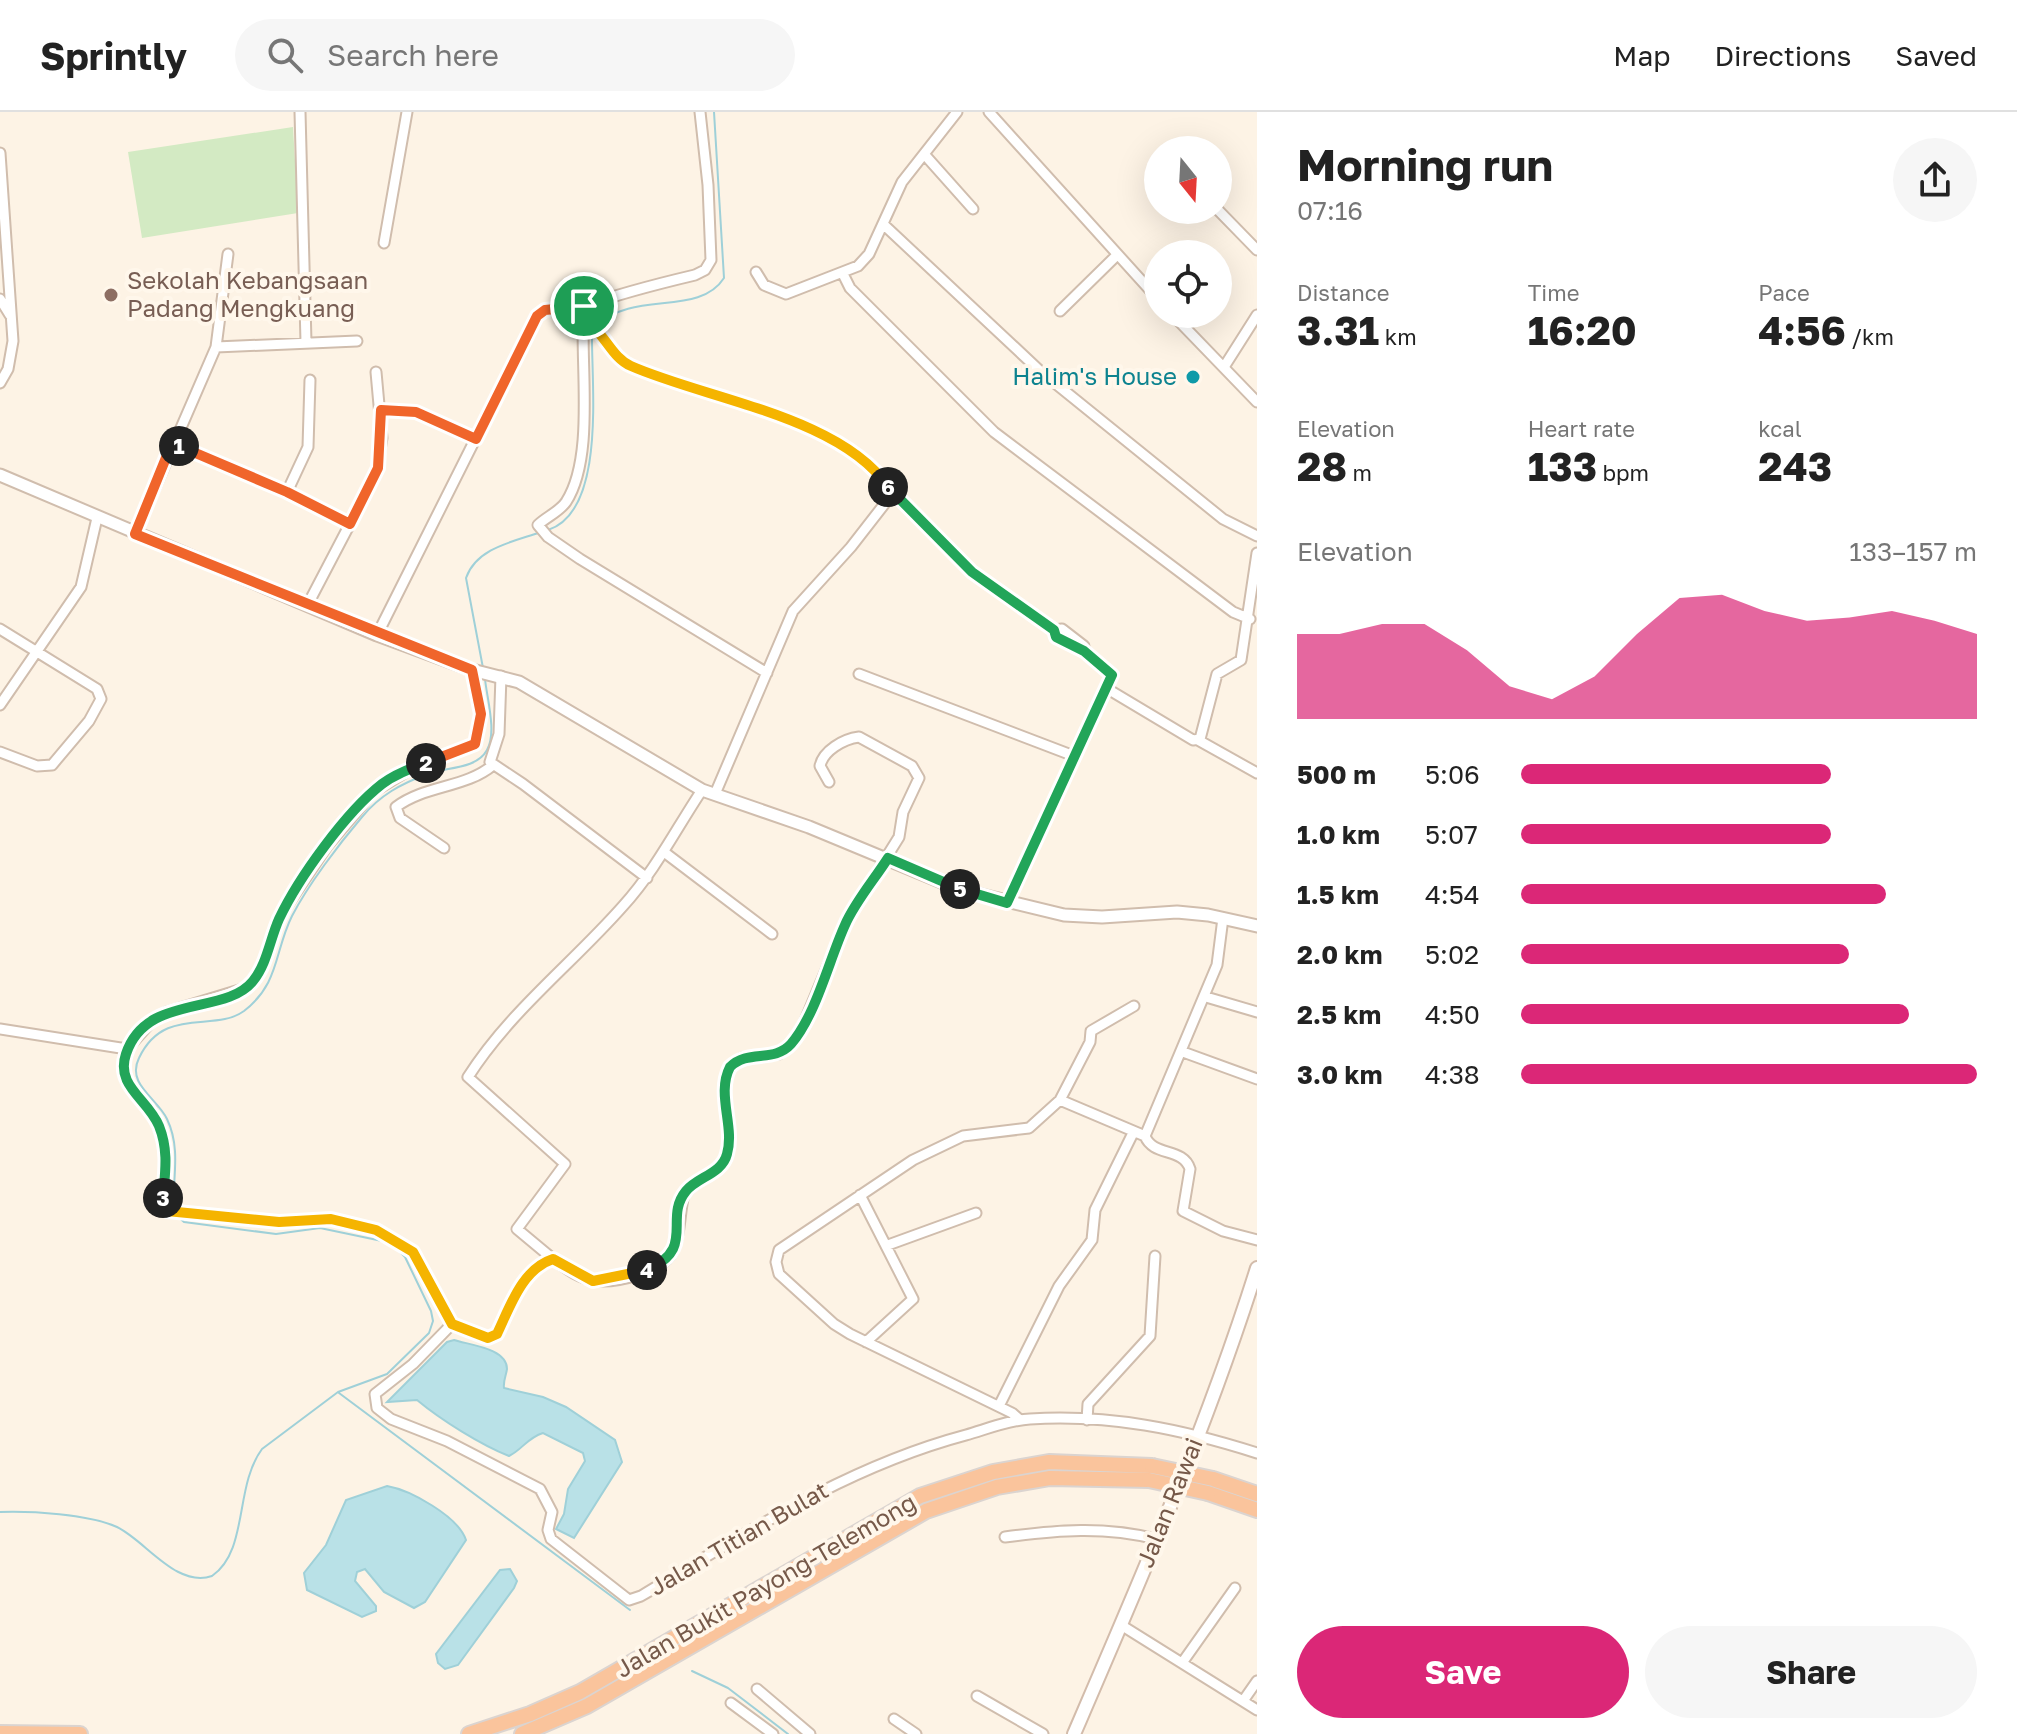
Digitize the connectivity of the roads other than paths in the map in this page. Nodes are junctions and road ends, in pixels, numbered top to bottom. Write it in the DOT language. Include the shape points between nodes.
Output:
graph roads {
  1 [pos="300,112"];
  2 [pos="407,112"];
  3 [pos="700,112"];
  4 [pos="957,112"];
  5 [pos="989,112"];
  6 [pos="0,153"];
  7 [pos="924,154"];
  8 [pos="973,209"];
  9 [pos="883,224"];
  10 [pos="1232,224"];
  11 [pos="384,243"];
  12 [pos="1257,250"];
  13 [pos="228,254"];
  14 [pos="1116,256"];
  15 [pos="6,261"];
  16 [pos="756,272"];
  17 [pos="843,274"];
  18 [pos="0,275"];
  19 [pos="1144,285"];
  20 [pos="4,288"];
  21 [pos="0,299"];
  22 [pos="584,306"];
  23 [pos="1060,311"];
  24 [pos="1256,318"];
  25 [pos="586,321"];
  26 [pos="13,322"];
  27 [pos="1186,328"];
  28 [pos="357,341"];
  29 [pos="306,342"];
  30 [pos="216,347"];
  31 [pos="1224,367"];
  32 [pos="376,372"];
  33 [pos="310,380"];
  34 [pos="0,383"];
  35 [pos="1257,402"];
  36 [pos="381,410"];
  37 [pos="476,439"];
  38 [pos="172,443"];
  39 [pos="0,475"];
  40 [pos="287,492"];
  41 [pos="891,493"];
  42 [pos="97,518"];
  43 [pos="350,524"];
  44 [pos="135,534"];
  45 [pos="1257,536"];
  46 [pos="1257,553"];
  47 [pos="307,606"];
  48 [pos="1250,619"];
  49 [pos="0,629"];
  50 [pos="377,635"];
  51 [pos="35,650"];
  52 [pos="474,671"];
  53 [pos="767,673"];
  54 [pos="859,674"];
  55 [pos="496,675"];
  56 [pos="1106,688"];
  57 [pos="0,705"];
  58 [pos="1195,740"];
  59 [pos="0,752"];
  60 [pos="1074,756"];
  61 [pos="491,763"];
  62 [pos="1257,773"];
  63 [pos="829,782"];
  64 [pos="702,790"];
  65 [pos="715,794"];
  66 [pos="444,848"];
  67 [pos="664,852"];
  68 [pos="888,858"];
  69 [pos="647,878"];
  70 [pos="1007,903"];
  71 [pos="1223,918"];
  72 [pos="1257,926"];
  73 [pos="772,934"];
  74 [pos="1206,997"];
  75 [pos="1134,1006"];
  76 [pos="1257,1012"];
  77 [pos="0,1029"];
  78 [pos="127,1049"];
  79 [pos="1183,1052"];
  80 [pos="1257,1079"];
  81 [pos="1060,1100"];
  82 [pos="1133,1133"];
  83 [pos="1145,1136"];
  84 [pos="860,1195"];
  85 [pos="976,1213"];
  86 [pos="1257,1240"];
  87 [pos="888,1245"];
  88 [pos="1155,1256"];
  89 [pos="553,1259"];
  90 [pos="1257,1268"];
  91 [pos="452,1324"];
  92 [pos="866,1342"];
  93 [pos="999,1406"];
  94 [pos="1020,1420"];
  95 [pos="1087,1420"];
  96 [pos="1197,1434"];
  97 [pos="1257,1453"];
  98 [pos="1150,1473"];
  99 [pos="1210,1486"];
  100 [pos="1257,1494"];
  101 [pos="1257,1510"];
  102 [pos="1005,1537"];
  103 [pos="1156,1539"];
  104 [pos="1235,1588"];
  105 [pos="1121,1625"];
  106 [pos="1182,1663"];
  107 [pos="1257,1681"];
  108 [pos="757,1689"];
  109 [pos="977,1696"];
  110 [pos="1243,1701"];
  111 [pos="731,1703"];
  112 [pos="1257,1710"];
  113 [pos="894,1719"];
  114 [pos="0,1733"];
  115 [pos="80,1734"];
  116 [pos="469,1734"];
  117 [pos="522,1734"];
  118 [pos="773,1734"];
  119 [pos="810,1734"];
  120 [pos="916,1734"];
  121 [pos="1043,1734"];
  122 [pos="1074,1734"];
  1 -- 29 [label="street"];
  2 -- 11 [label="street"];
  3 -- 22 [label="street" via="708,185 707,268"];
  4 -- 7 [label="street"];
  5 -- 14 [label="street"];
  6 -- 15 [label="street"];
  7 -- 8 [label="street"];
  7 -- 9 [label="street" via="902,182"];
  9 -- 17 [label="street" via="869,254"];
  9 -- 45 [label="street" via="1040,371 1223,519"];
  10 -- 12 [label="street"];
  13 -- 30 [label="street"];
  14 -- 19 [label="street"];
  14 -- 23 [label="street"];
  15 -- 18 [label="street"];
  15 -- 20 [label="street"];
  16 -- 17 [label="street" via="764,285 786,294"];
  17 -- 48 [label="street" via="850,288 994,432 1233,612"];
  20 -- 26 [label="street"];
  21 -- 26 [label="street"];
  22 -- 25 [label="street"];
  22 -- 37 [label="street" via="545,310 537,316"];
  24 -- 31 [label="street"];
  25 -- 41 [label="street" via="629,365 735,400 853,448"];
  25 -- 53 [label="street" via="576,473 565,503 539,522 540,527 637,596"];
  26 -- 34 [label="street" via="12,356"];
  27 -- 31 [label="street"];
  28 -- 29 [label="street"];
  29 -- 30 [label="street"];
  30 -- 38 [label="street"];
  31 -- 35 [label="street"];
  32 -- 36 [label="street"];
  33 -- 40 [label="street" via="308,447"];
  36 -- 37 [label="street" via="416,412"];
  36 -- 43 [label="street" via="378,468"];
  37 -- 50 [label="street"];
  38 -- 40 [label="street"];
  38 -- 44 [label="street"];
  39 -- 42 [label="street"];
  40 -- 43 [label="street"];
  41 -- 53 [label="street" via="793,611"];
  41 -- 56 [label="street" via="972,572 1084,646 1112,675"];
  42 -- 44 [label="street"];
  42 -- 51 [label="street" via="81,587"];
  43 -- 47 [label="street"];
  44 -- 47 [label="street"];
  46 -- 48 [label="street"];
  47 -- 50 [label="street"];
  48 -- 58 [label="street" via="1241,660 1217,674"];
  49 -- 51 [label="street"];
  50 -- 52 [label="street"];
  51 -- 57 [label="street"];
  51 -- 59 [label="street" via="97,689 99,705 52,765 37,766"];
  52 -- 55 [label="street"];
  52 -- 78 [label="street" via="481,714 475,744 416,766 373,792 294,895 260,971 246,988 167,1012"];
  53 -- 65 [label="street"];
  54 -- 60 [label="street"];
  55 -- 61 [label="street" via="499,734"];
  55 -- 64 [label="street" via="519,682"];
  56 -- 58 [label="street"];
  56 -- 60 [label="street"];
  58 -- 62 [label="street"];
  60 -- 70 [label="street"];
  61 -- 66 [label="street" via="482,774 396,807 400,818"];
  61 -- 69 [label="street"];
  63 -- 68 [label="street" via="819,763 854,737 917,771 919,778"];
  64 -- 65 [label="street"];
  64 -- 67 [label="street"];
  65 -- 68 [label="street"];
  67 -- 69 [label="street"];
  67 -- 73 [label="street"];
  68 -- 70 [label="street"];
  68 -- 89 [label="street" via="846,922 792,1043 779,1054 748,1057 730,1067 725,1087 728,1153 719,1168 684,1195 668,1257 639,1274 604,1281 581,1277"];
  69 -- 89 [label="street" via="581,952 533,994 468,1080 565,1164 517,1229"];
  70 -- 71 [label="street" via="1085,917 1177,912"];
  71 -- 72 [label="street"];
  71 -- 74 [label="street" via="1217,965"];
  74 -- 76 [label="street"];
  74 -- 79 [label="street"];
  75 -- 81 [label="street" via="1091,1031"];
  77 -- 78 [label="street"];
  78 -- 91 [label="street" via="126,1081 152,1111 165,1145 167,1211 279,1222 331,1219 376,1230 413,1252"];
  79 -- 80 [label="street"];
  79 -- 83 [label="street"];
  81 -- 82 [label="street"];
  81 -- 84 [label="street" via="1029,1128 943,1144"];
  82 -- 83 [label="street"];
  82 -- 93 [label="street" via="1095,1210 1092,1240 1059,1286"];
  83 -- 86 [label="street" via="1152,1146 1188,1162 1183,1211 1223,1231"];
  84 -- 87 [label="street"];
  84 -- 92 [label="street" via="783,1246 776,1262 783,1279 820,1312"];
  85 -- 87 [label="street"];
  87 -- 92 [label="street" via="913,1299"];
  88 -- 95 [label="street" via="1150,1336 1088,1404"];
  89 -- 91 [label="street" via="539,1264 525,1279 495,1336"];
  90 -- 96 [label="main road, Jalan Rawai"];
  91 -- 94 [label="street, Jalan Titian Bulat" via="375,1394 377,1408 540,1489 552,1512 551,1539 629,1600 834,1483 924,1446"];
  92 -- 93 [label="street"];
  93 -- 94 [label="street"];
  94 -- 95 [label="street, Jalan Titian Bulat"];
  95 -- 96 [label="street, Jalan Titian Bulat" via="1135,1422"];
  96 -- 97 [label="street, Jalan Titian Bulat"];
  96 -- 103 [label="main road, Jalan Rawai"];
  98 -- 99 [label="highway, Jalan Bukit Payong-Telemong, bridge"];
  98 -- 116 [label="highway, Jalan Bukit Payong-Telemong" via="1049,1462 993,1472 920,1496 580,1692"];
  98 -- 117 [label="highway, Jalan Bukit Payong-Telemong" via="1050,1478 997,1487 926,1511 587,1706"];
  99 -- 100 [label="highway, Jalan Bukit Payong-Telemong"];
  99 -- 101 [label="highway, Jalan Bukit Payong-Telemong"];
  102 -- 103 [label="street" via="1095,1529"];
  103 -- 105 [label="main road, Jalan Rawai"];
  104 -- 106 [label="street"];
  105 -- 106 [label="street"];
  105 -- 122 [label="main road, Jalan Rawai"];
  106 -- 110 [label="street"];
  107 -- 110 [label="street"];
  108 -- 119 [label="street"];
  109 -- 121 [label="street"];
  110 -- 112 [label="street"];
  111 -- 118 [label="street"];
  113 -- 120 [label="street"];
  114 -- 115 [label="highway"];
}
